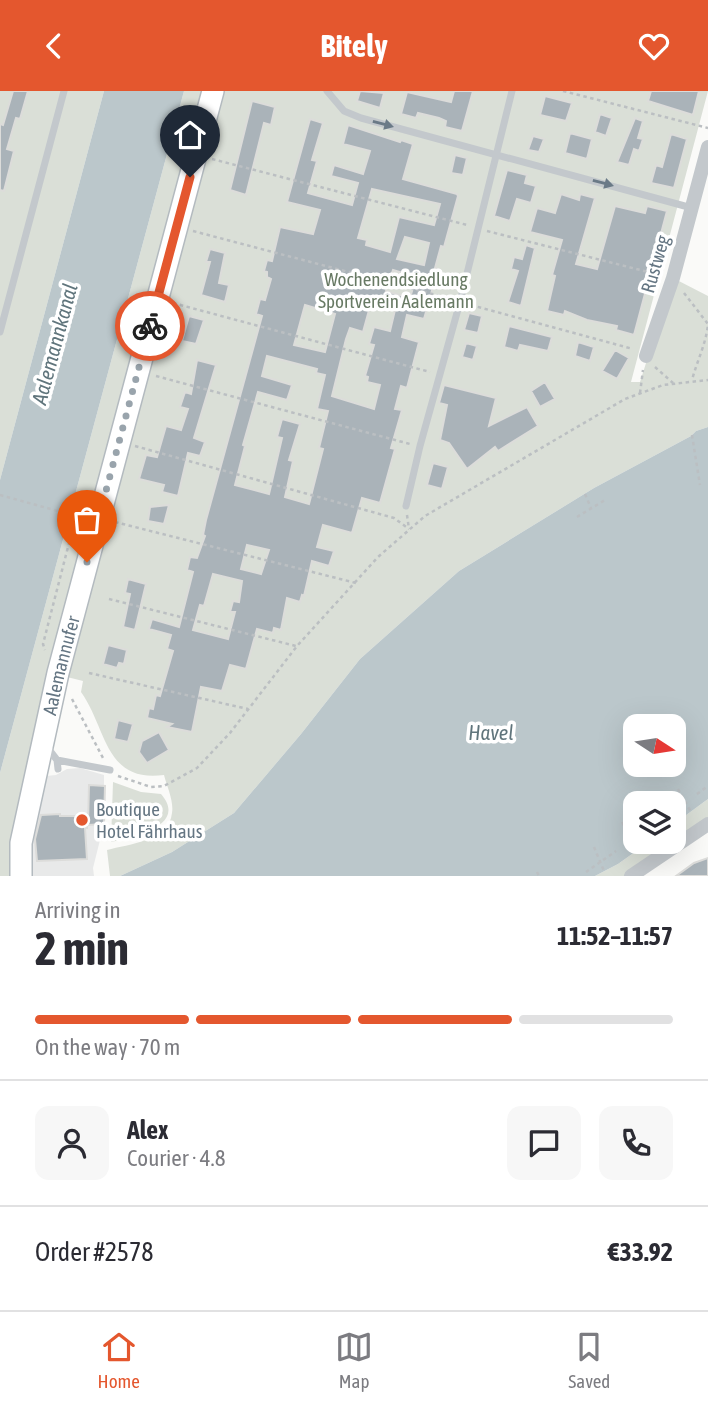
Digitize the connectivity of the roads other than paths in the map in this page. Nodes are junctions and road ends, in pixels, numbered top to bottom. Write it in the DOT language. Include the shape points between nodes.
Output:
graph roads {
  1 [pos="64,91"];
  2 [pos="213,91"];
  3 [pos="327,91"];
  4 [pos="512,91"];
  5 [pos="708,147"];
  6 [pos="496,154"];
  7 [pos="692,208"];
  8 [pos="0,332"];
  9 [pos="647,354"];
  10 [pos="406,506"];
  11 [pos="43,741"];
  12 [pos="110,771"];
  13 [pos="708,824"];
  14 [pos="21,876"];
  15 [pos="631,876"];
  1 -- 8 [label="lane"];
  2 -- 11 [label="street, Aalemannufer"];
  3 -- 6 [label="lane, one-way" via="344,111 360,118"];
  4 -- 6 [label="lane"];
  5 -- 7 [label="street, Rustweg"];
  6 -- 7 [label="lane, one-way"];
  6 -- 10 [label="lane"];
  7 -- 9 [label="street, Rustweg"];
  11 -- 12 [label="lane" via="57,764"];
  11 -- 14 [label="street, Aalemannufer" via="20,843"];
  13 -- 15 [label="street"];
}
